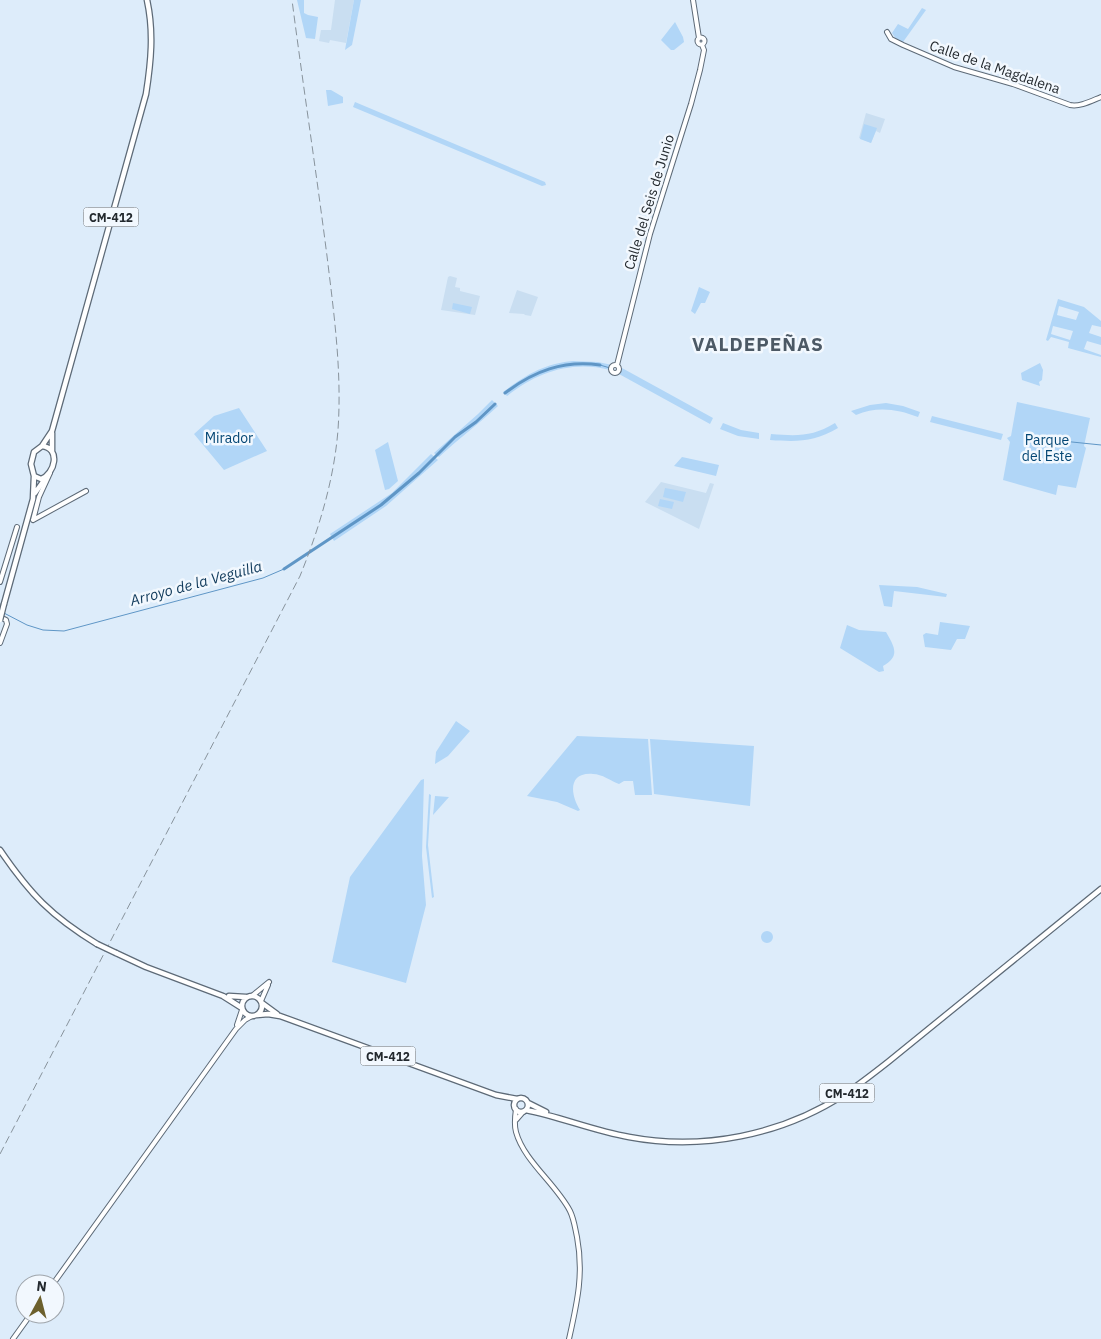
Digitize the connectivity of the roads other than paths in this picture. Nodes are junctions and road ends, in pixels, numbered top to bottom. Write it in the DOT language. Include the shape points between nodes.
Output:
graph roads {
  1 [pos="147,0"];
  2 [pos="692,0"];
  3 [pos="887,32"];
  4 [pos="1101,97"];
  5 [pos="616,365"];
  6 [pos="52,431"];
  7 [pos="42,446"];
  8 [pos="52,451"];
  9 [pos="49,475"];
  10 [pos="34,476"];
  11 [pos="86,491"];
  12 [pos="32,499"];
  13 [pos="17,527"];
  14 [pos="0,582"];
  15 [pos="0,618"];
  16 [pos="0,643"];
  17 [pos="0,850"];
  18 [pos="1101,888"];
  19 [pos="223,996"];
  20 [pos="249,997"];
  21 [pos="261,1002"];
  22 [pos="242,1009"];
  23 [pos="254,1016"];
  24 [pos="280,1016"];
  25 [pos="236,1029"];
  26 [pos="496,1095"];
  27 [pos="517,1099"];
  28 [pos="528,1102"];
  29 [pos="515,1108"];
  30 [pos="524,1111"];
  31 [pos="552,1115"];
  32 [pos="516,1120"];
  33 [pos="60,1274"];
  34 [pos="24,1324"];
  35 [pos="13,1339"];
  36 [pos="569,1339"];
  1 -- 6 [label="main road, CM-412" via="152,46 146,94"];
  2 -- 5 [label="street, Calle del Seis de Junio" via="698,43 704,50 700,70 650,234"];
  3 -- 4 [label="street, Calle de la Magdalena" via="890,39 948,64 1074,106"];
  6 -- 7 [label="main road, CM-412"];
  6 -- 8 [label="main road, CM-412"];
  7 -- 8 [label="main road"];
  7 -- 10 [label="main road, CM-412" via="34,452 31,460"];
  8 -- 9 [label="main road, CM-412" via="54,463"];
  9 -- 10 [label="main road"];
  9 -- 11 [label="street" via="33,520"];
  9 -- 12 [label="main road, CM-412"];
  10 -- 12 [label="main road, CM-412"];
  12 -- 15 [label="main road, CM-412, bridge"];
  13 -- 14 [label="street"];
  15 -- 16 [label="street" via="7,624"];
  17 -- 19 [label="main road, CM-412, bridge" via="40,903 69,926 97,944 146,967"];
  18 -- 31 [label="main road, CM-412" via="888,1062 816,1110 787,1123 732,1138 676,1142 622,1136"];
  19 -- 20 [label="main road, CM-412"];
  19 -- 22 [label="main road, CM-412"];
  20 -- 21 [label="main road, CM-412" via="257,997"];
  20 -- 21 [label="street" via="269,982"];
  20 -- 22 [label="main road" via="243,1002"];
  21 -- 23 [label="main road" via="261,1010"];
  21 -- 24 [label="main road, CM-412"];
  22 -- 23 [label="main road, CM-412"];
  22 -- 25 [label="street"];
  23 -- 24 [label="main road, CM-412"];
  23 -- 25 [label="street"];
  24 -- 26 [label="main road, CM-412"];
  25 -- 33 [label="street"];
  26 -- 27 [label="main road, CM-412"];
  26 -- 29 [label="main road, CM-412"];
  27 -- 28 [label="main road, CM-412" via="524,1098"];
  27 -- 29 [label="main road"];
  28 -- 30 [label="main road"];
  28 -- 31 [label="main road, CM-412"];
  29 -- 30 [label="main road, CM-412"];
  29 -- 32 [label="street"];
  30 -- 31 [label="main road, CM-412"];
  30 -- 32 [label="street"];
  32 -- 36 [label="street" via="516,1133 521,1142 574,1221 580,1279"];
  34 -- 35 [label="street"];
}
